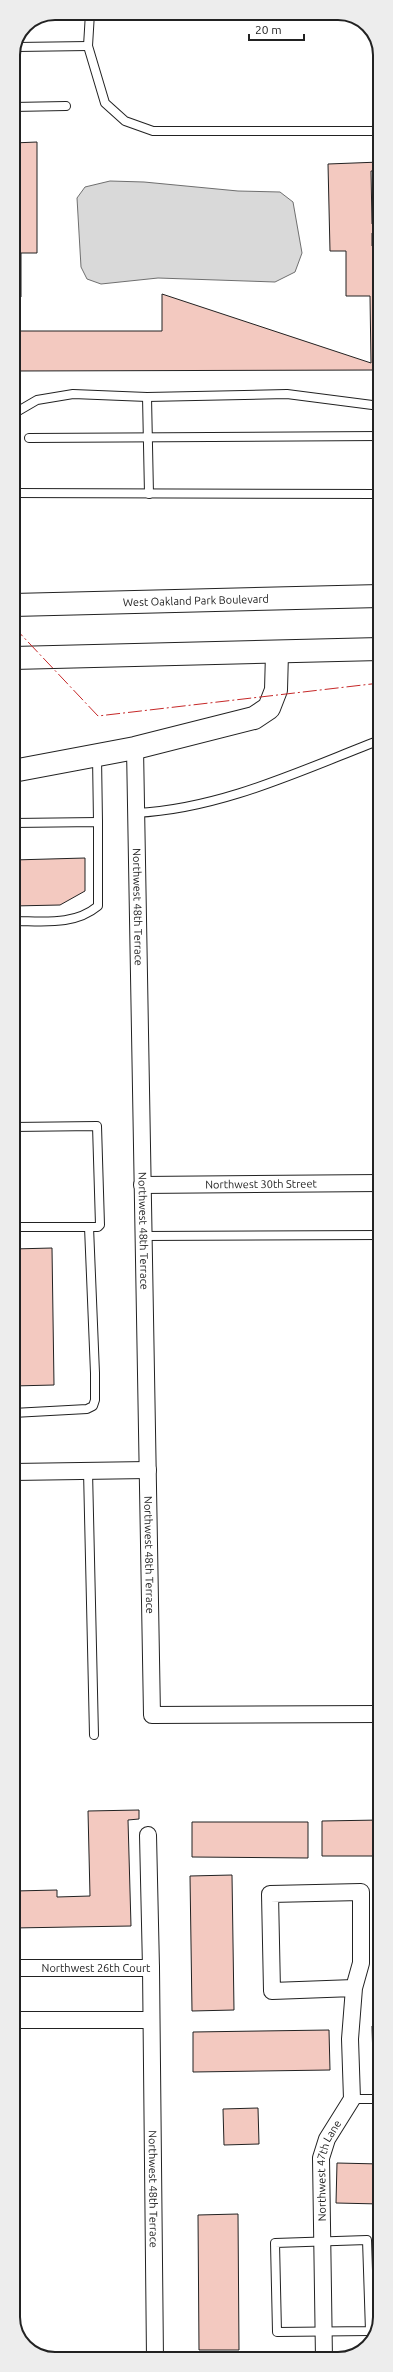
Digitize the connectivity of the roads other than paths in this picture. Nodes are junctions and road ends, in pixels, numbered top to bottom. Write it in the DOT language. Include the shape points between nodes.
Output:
graph roads {
  1 [pos="90,20"];
  2 [pos="88,46"];
  3 [pos="21,47"];
  4 [pos="66,106"];
  5 [pos="20,107"];
  6 [pos="373,131"];
  7 [pos="147,397"];
  8 [pos="373,405"];
  9 [pos="20,410"];
  10 [pos="373,436"];
  11 [pos="29,438"];
  12 [pos="148,438"];
  13 [pos="20,493"];
  14 [pos="149,494"];
  15 [pos="373,494"];
  16 [pos="373,596"];
  17 [pos="20,606"];
  18 [pos="373,649"];
  19 [pos="277,653"];
  20 [pos="20,658"];
  21 [pos="373,743"];
  22 [pos="135,748"];
  23 [pos="97,755"];
  24 [pos="20,770"];
  25 [pos="136,813"];
  26 [pos="98,822"];
  27 [pos="20,823"];
  28 [pos="20,922"];
  29 [pos="20,1126"];
  30 [pos="373,1183"];
  31 [pos="142,1185"];
  32 [pos="20,1227"];
  33 [pos="89,1227"];
  34 [pos="373,1234"];
  35 [pos="143,1236"];
  36 [pos="20,1413"];
  37 [pos="148,1470"];
  38 [pos="88,1471"];
  39 [pos="20,1472"];
  40 [pos="373,1714"];
  41 [pos="94,1735"];
  42 [pos="148,1835"];
  43 [pos="20,1968"];
  44 [pos="151,1968"];
  45 [pos="354,1988"];
  46 [pos="20,2020"];
  47 [pos="151,2020"];
  48 [pos="352,2099"];
  49 [pos="373,2099"];
  50 [pos="321,2242"];
  51 [pos="370,2330"];
  52 [pos="369,2331"];
  53 [pos="324,2332"];
  54 [pos="155,2352"];
  55 [pos="324,2352"];
  1 -- 2 [label="lane"];
  2 -- 3 [label="lane"];
  2 -- 6 [label="lane" via="105,103 125,121 153,131"];
  4 -- 5 [label="lane"];
  7 -- 8 [label="lane" via="287,394"];
  7 -- 9 [label="lane" via="73,394 37,400"];
  7 -- 12 [label="lane"];
  10 -- 12 [label="lane"];
  11 -- 12 [label="lane"];
  12 -- 14 [label="lane"];
  13 -- 14 [label="lane"];
  14 -- 15 [label="lane"];
  16 -- 17 [label="main road, West Oakland Park Boulevard"];
  18 -- 19 [label="main road"];
  19 -- 20 [label="main road"];
  19 -- 22 [label="main road" via="278,685 269,708 254,718"];
  21 -- 25 [label="lane" via="252,789 166,812"];
  22 -- 23 [label="main road"];
  22 -- 25 [label="street, Northwest 48th Terrace"];
  23 -- 24 [label="main road"];
  23 -- 26 [label="lane"];
  25 -- 31 [label="street, Northwest 48th Terrace"];
  26 -- 27 [label="lane"];
  26 -- 28 [label="lane" via="98,906 88,915 66,921"];
  29 -- 33 [label="lane" via="97,1126 100,1225"];
  30 -- 31 [label="street, Northwest 30th Street"];
  31 -- 35 [label="street, Northwest 48th Terrace"];
  32 -- 33 [label="lane"];
  33 -- 36 [label="lane" via="95,1400 87,1409"];
  34 -- 35 [label="lane"];
  35 -- 37 [label="street, Northwest 48th Terrace"];
  37 -- 38 [label="street"];
  37 -- 40 [label="street, Northwest 48th Terrace" via="152,1715"];
  38 -- 39 [label="street"];
  38 -- 41 [label="lane"];
  42 -- 44 [label="street"];
  43 -- 44 [label="street, Northwest 26th Court"];
  44 -- 47 [label="street, Northwest 26th Court"];
  45 -- 45 [label="street" via="361,1963 361,1892 270,1894 272,1991"];
  45 -- 48 [label="street" via="350,2039"];
  46 -- 47 [label="street"];
  47 -- 54 [label="street, Northwest 48th Terrace"];
  48 -- 49 [label="lane"];
  48 -- 50 [label="street, Northwest 47th Lane" via="327,2139 321,2158"];
  50 -- 51 [label="lane" via="367,2240"];
  50 -- 53 [label="street, Northwest 47th Lane"];
  50 -- 53 [label="lane" via="275,2243 277,2332"];
  52 -- 53 [label="lane"];
  53 -- 55 [label="street, Northwest 47th Lane"];
}
